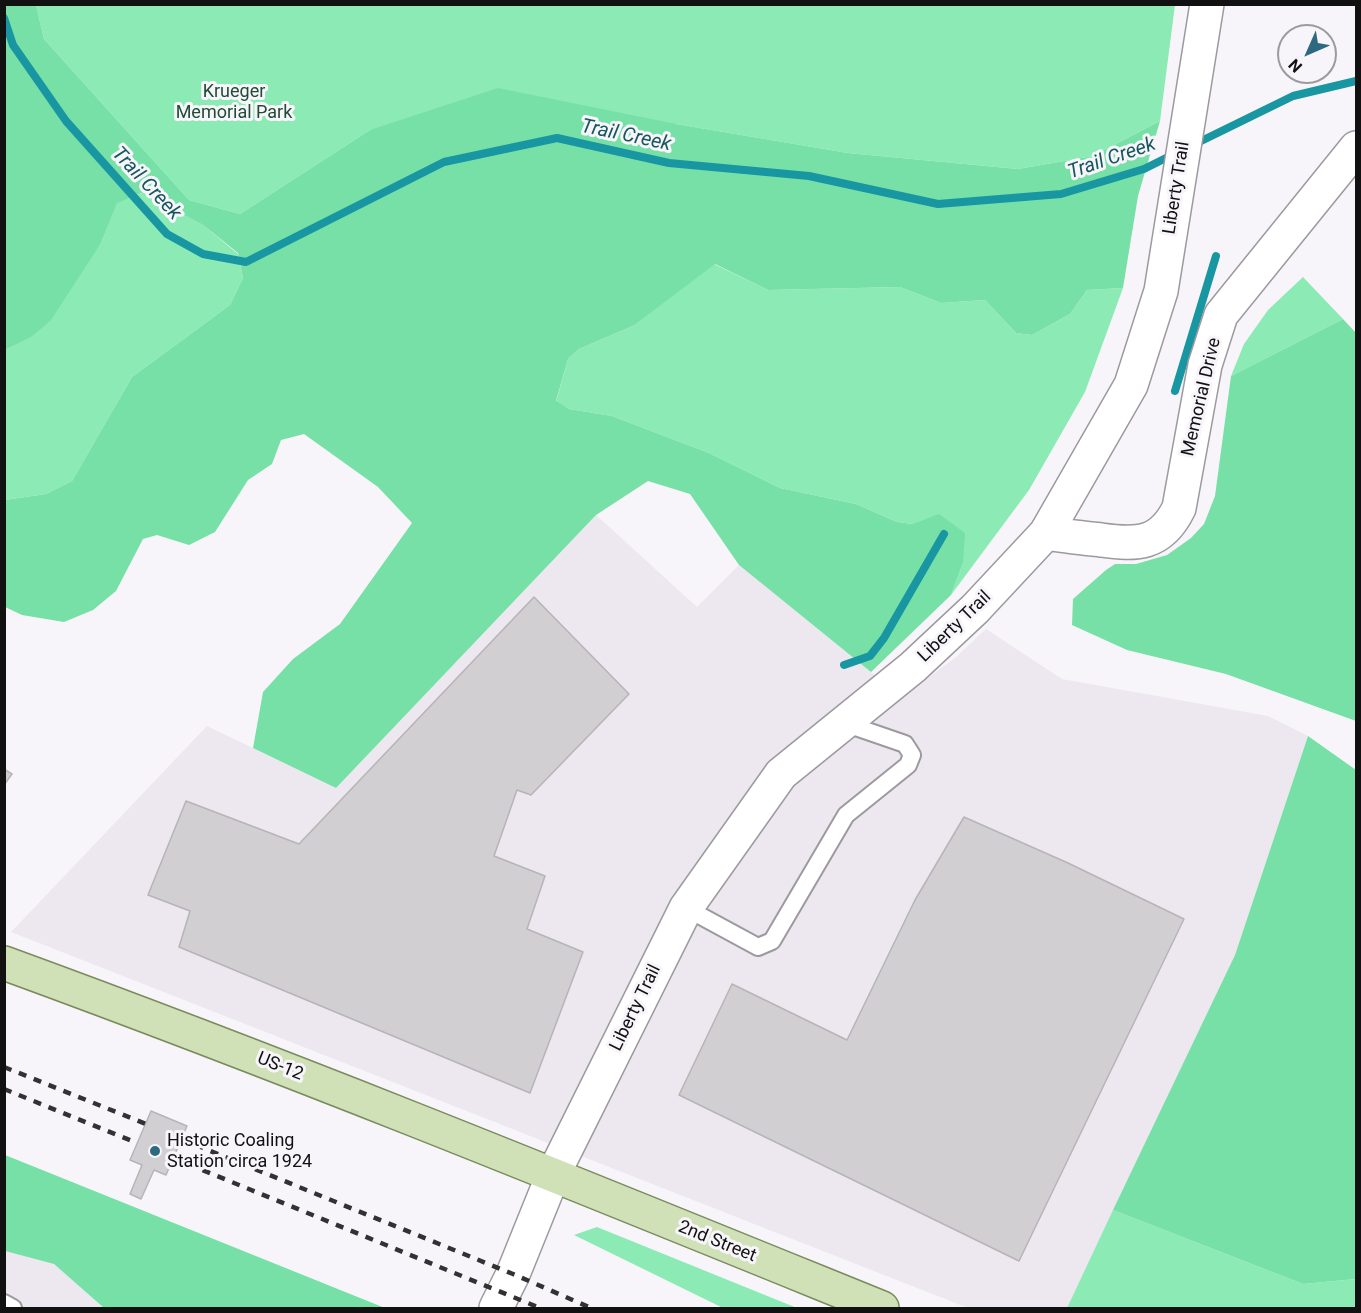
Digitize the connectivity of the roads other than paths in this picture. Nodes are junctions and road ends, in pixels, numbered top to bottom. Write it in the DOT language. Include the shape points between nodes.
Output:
graph roads {
  1 [pos="1207,4"];
  2 [pos="1356,148"];
  3 [pos="1046,533"];
  4 [pos="844,723"];
  5 [pos="686,908"];
  6 [pos="4,963"];
  7 [pos="553,1175"];
  8 [pos="4,1303"];
  9 [pos="13,1308"];
  10 [pos="496,1308"];
  11 [pos="882,1308"];
  1 -- 3 [label="street, Liberty Trail" via="1161,291 1131,385"];
  2 -- 3 [label="street, Memorial Drive" via="1221,315 1206,365 1179,508 1172,522 1160,533 1130,544"];
  3 -- 4 [label="street, Liberty Trail" via="975,609 913,667"];
  4 -- 5 [label="street, Liberty Trail" via="782,774"];
  4 -- 5 [label="lane" via="905,744 912,754 908,765 846,815 772,941 758,947"];
  5 -- 7 [label="street, Liberty Trail"];
  6 -- 7 [label="main road, US-12" via="184,1029"];
  7 -- 10 [label="street, Liberty Trail"];
  7 -- 11 [label="main road, 2nd Street"];
  8 -- 9 [label="lane"];
}
